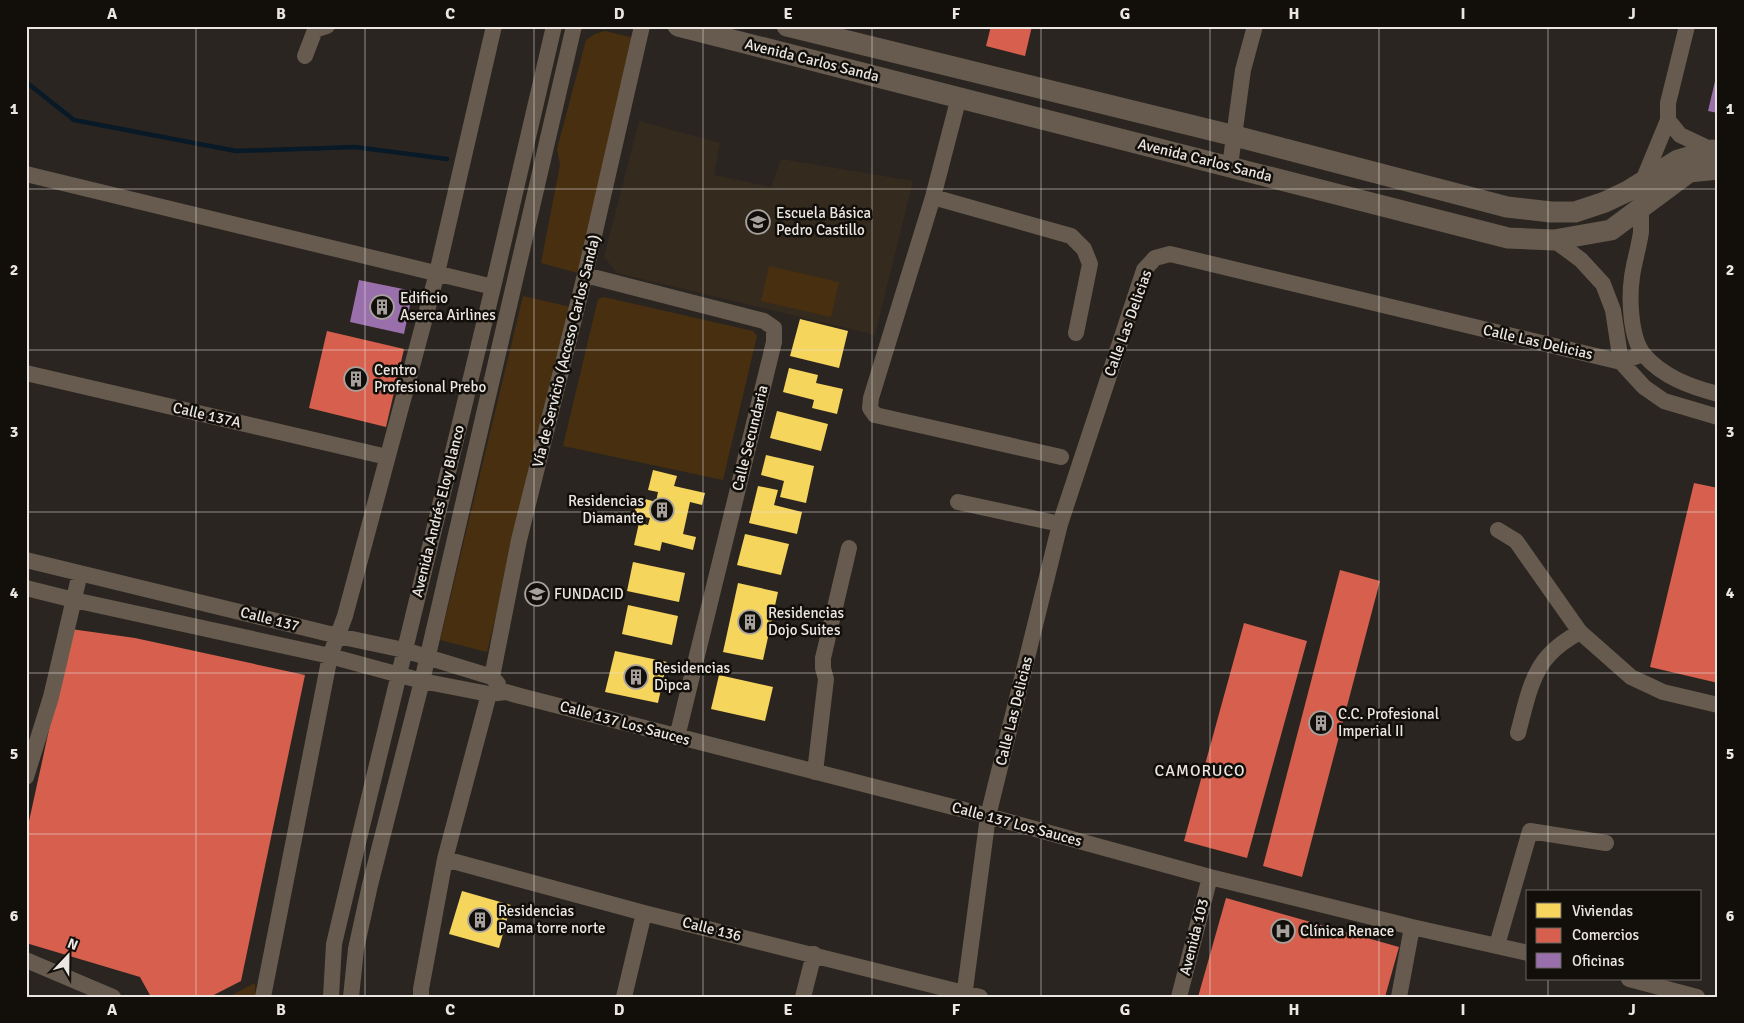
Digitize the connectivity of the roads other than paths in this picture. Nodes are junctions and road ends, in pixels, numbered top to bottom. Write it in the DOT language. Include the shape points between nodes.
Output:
graph roads {
  1 [pos="327,26"];
  2 [pos="494,26"];
  3 [pos="554,26"];
  4 [pos="574,26"];
  5 [pos="642,26"];
  6 [pos="678,26"];
  7 [pos="787,26"];
  8 [pos="1255,26"];
  9 [pos="1687,26"];
  10 [pos="305,56"];
  11 [pos="959,97"];
  12 [pos="1668,120"];
  13 [pos="1235,136"];
  14 [pos="1716,157"];
  15 [pos="1230,166"];
  16 [pos="26,174"];
  17 [pos="1642,183"];
  18 [pos="933,197"];
  19 [pos="1641,209"];
  20 [pos="1554,240"];
  21 [pos="437,273"];
  22 [pos="586,275"];
  23 [pos="493,287"];
  24 [pos="1076,333"];
  25 [pos="1643,354"];
  26 [pos="1621,362"];
  27 [pos="26,373"];
  28 [pos="1718,394"];
  29 [pos="1718,417"];
  30 [pos="387,457"];
  31 [pos="1061,457"];
  32 [pos="958,502"];
  33 [pos="1060,524"];
  34 [pos="1498,530"];
  35 [pos="850,548"];
  36 [pos="26,560"];
  37 [pos="80,572"];
  38 [pos="26,588"];
  39 [pos="74,600"];
  40 [pos="1580,632"];
  41 [pos="338,636"];
  42 [pos="404,650"];
  43 [pos="330,656"];
  44 [pos="427,657"];
  45 [pos="397,676"];
  46 [pos="492,677"];
  47 [pos="422,681"];
  48 [pos="506,692"];
  49 [pos="489,694"];
  50 [pos="1718,705"];
  51 [pos="1518,733"];
  52 [pos="677,737"];
  53 [pos="815,772"];
  54 [pos="26,777"];
  55 [pos="988,816"];
  56 [pos="1606,842"];
  57 [pos="445,859"];
  58 [pos="1210,877"];
  59 [pos="644,913"];
  60 [pos="1412,927"];
  61 [pos="1497,945"];
  62 [pos="1526,952"];
  63 [pos="814,954"];
  64 [pos="26,960"];
  65 [pos="1633,980"];
  66 [pos="969,995"];
  67 [pos="113,997"];
  68 [pos="263,997"];
  69 [pos="331,997"];
  70 [pos="351,997"];
  71 [pos="421,997"];
  72 [pos="624,997"];
  73 [pos="803,997"];
  74 [pos="1179,997"];
  75 [pos="1399,997"];
  76 [pos="1697,997"];
  1 -- 10 [label="street" via="315,30"];
  2 -- 21 [label="street"];
  3 -- 23 [label="street, Avenida Andrés Eloy Blanco"];
  4 -- 44 [label="street, Avenida Andrés Eloy Blanco"];
  5 -- 22 [label="street, Vía de Servicio (Acceso Carlos Sanda)"];
  6 -- 11 [label="street, Avenida Carlos Sanda"];
  7 -- 13 [label="street, Avenida Carlos Sanda"];
  8 -- 13 [label="street" via="1243,70"];
  9 -- 12 [label="street" via="1668,103"];
  11 -- 15 [label="street, Avenida Carlos Sanda"];
  11 -- 18 [label="street"];
  12 -- 14 [label="street" via="1680,135"];
  12 -- 17 [label="street"];
  13 -- 15 [label="street"];
  13 -- 17 [label="street, Avenida Carlos Sanda" via="1507,207 1575,212 1605,202"];
  14 -- 17 [label="street, Avenida Carlos Sanda" via="1678,160"];
  14 -- 19 [label="street, Avenida Carlos Sanda" via="1689,172"];
  15 -- 20 [label="street, Avenida Carlos Sanda" via="1508,238"];
  16 -- 21 [label="street"];
  18 -- 24 [label="street" via="1071,236 1084,249 1090,264"];
  18 -- 31 [label="street" via="870,408 875,415"];
  19 -- 20 [label="street, Avenida Carlos Sanda" via="1611,230"];
  19 -- 25 [label="street" via="1630,303 1634,331"];
  20 -- 26 [label="street" via="1603,284 1612,310"];
  21 -- 23 [label="street"];
  21 -- 30 [label="street"];
  22 -- 46 [label="street, Vía de Servicio (Acceso Carlos Sanda)" via="519,540"];
  22 -- 52 [label="street, Calle Secundaria" via="764,321 774,328 774,342"];
  23 -- 42 [label="street, Avenida Andrés Eloy Blanco"];
  25 -- 26 [label="street"];
  25 -- 28 [label="street" via="1661,371 1694,388"];
  26 -- 29 [label="street" via="1644,388 1664,401"];
  26 -- 33 [label="street, Calle Las Delicias" via="1170,254 1154,258 1144,270"];
  27 -- 30 [label="street, Calle 137A"];
  30 -- 41 [label="street"];
  32 -- 33 [label="street"];
  33 -- 55 [label="street, Calle Las Delicias"];
  34 -- 40 [label="street" via="1516,541"];
  35 -- 53 [label="street" via="824,658 826,679"];
  36 -- 37 [label="street, Calle 137"];
  37 -- 39 [label="street"];
  37 -- 41 [label="street, Calle 137"];
  38 -- 39 [label="street"];
  39 -- 43 [label="street"];
  39 -- 54 [label="street" via="51,697"];
  40 -- 50 [label="street" via="1631,677 1663,692"];
  40 -- 51 [label="street" via="1564,641 1538,671"];
  41 -- 42 [label="street, Calle 137"];
  41 -- 43 [label="street"];
  42 -- 44 [label="street, Calle 137"];
  42 -- 45 [label="street, Avenida Andrés Eloy Blanco"];
  43 -- 45 [label="street"];
  43 -- 68 [label="street"];
  44 -- 46 [label="street, Calle 137"];
  44 -- 47 [label="street, Avenida Andrés Eloy Blanco"];
  45 -- 47 [label="street"];
  45 -- 69 [label="street, Avenida Andrés Eloy Blanco" via="334,944"];
  46 -- 48 [label="street, Calle 137"];
  47 -- 49 [label="street"];
  47 -- 70 [label="street, Avenida Andrés Eloy Blanco" via="370,885 356,949"];
  48 -- 49 [label="street"];
  48 -- 52 [label="street, Calle 137 Los Sauces"];
  49 -- 57 [label="street"];
  52 -- 53 [label="street, Calle 137 Los Sauces"];
  53 -- 55 [label="street, Calle 137 Los Sauces"];
  55 -- 58 [label="street, Calle 137 Los Sauces"];
  55 -- 66 [label="street, Calle Las Delicias"];
  56 -- 61 [label="street" via="1530,831"];
  57 -- 59 [label="street, Calle 136"];
  57 -- 71 [label="street"];
  58 -- 60 [label="street, Calle 137 Los Sauces"];
  58 -- 74 [label="street, Avenida 103"];
  59 -- 63 [label="street, Calle 136"];
  59 -- 72 [label="street"];
  60 -- 61 [label="street, Calle 137 Los Sauces"];
  60 -- 75 [label="street"];
  61 -- 62 [label="street, Calle 137 Los Sauces"];
  63 -- 66 [label="street, Calle 136"];
  63 -- 73 [label="street"];
  64 -- 67 [label="street"];
  65 -- 76 [label="street"];
}
